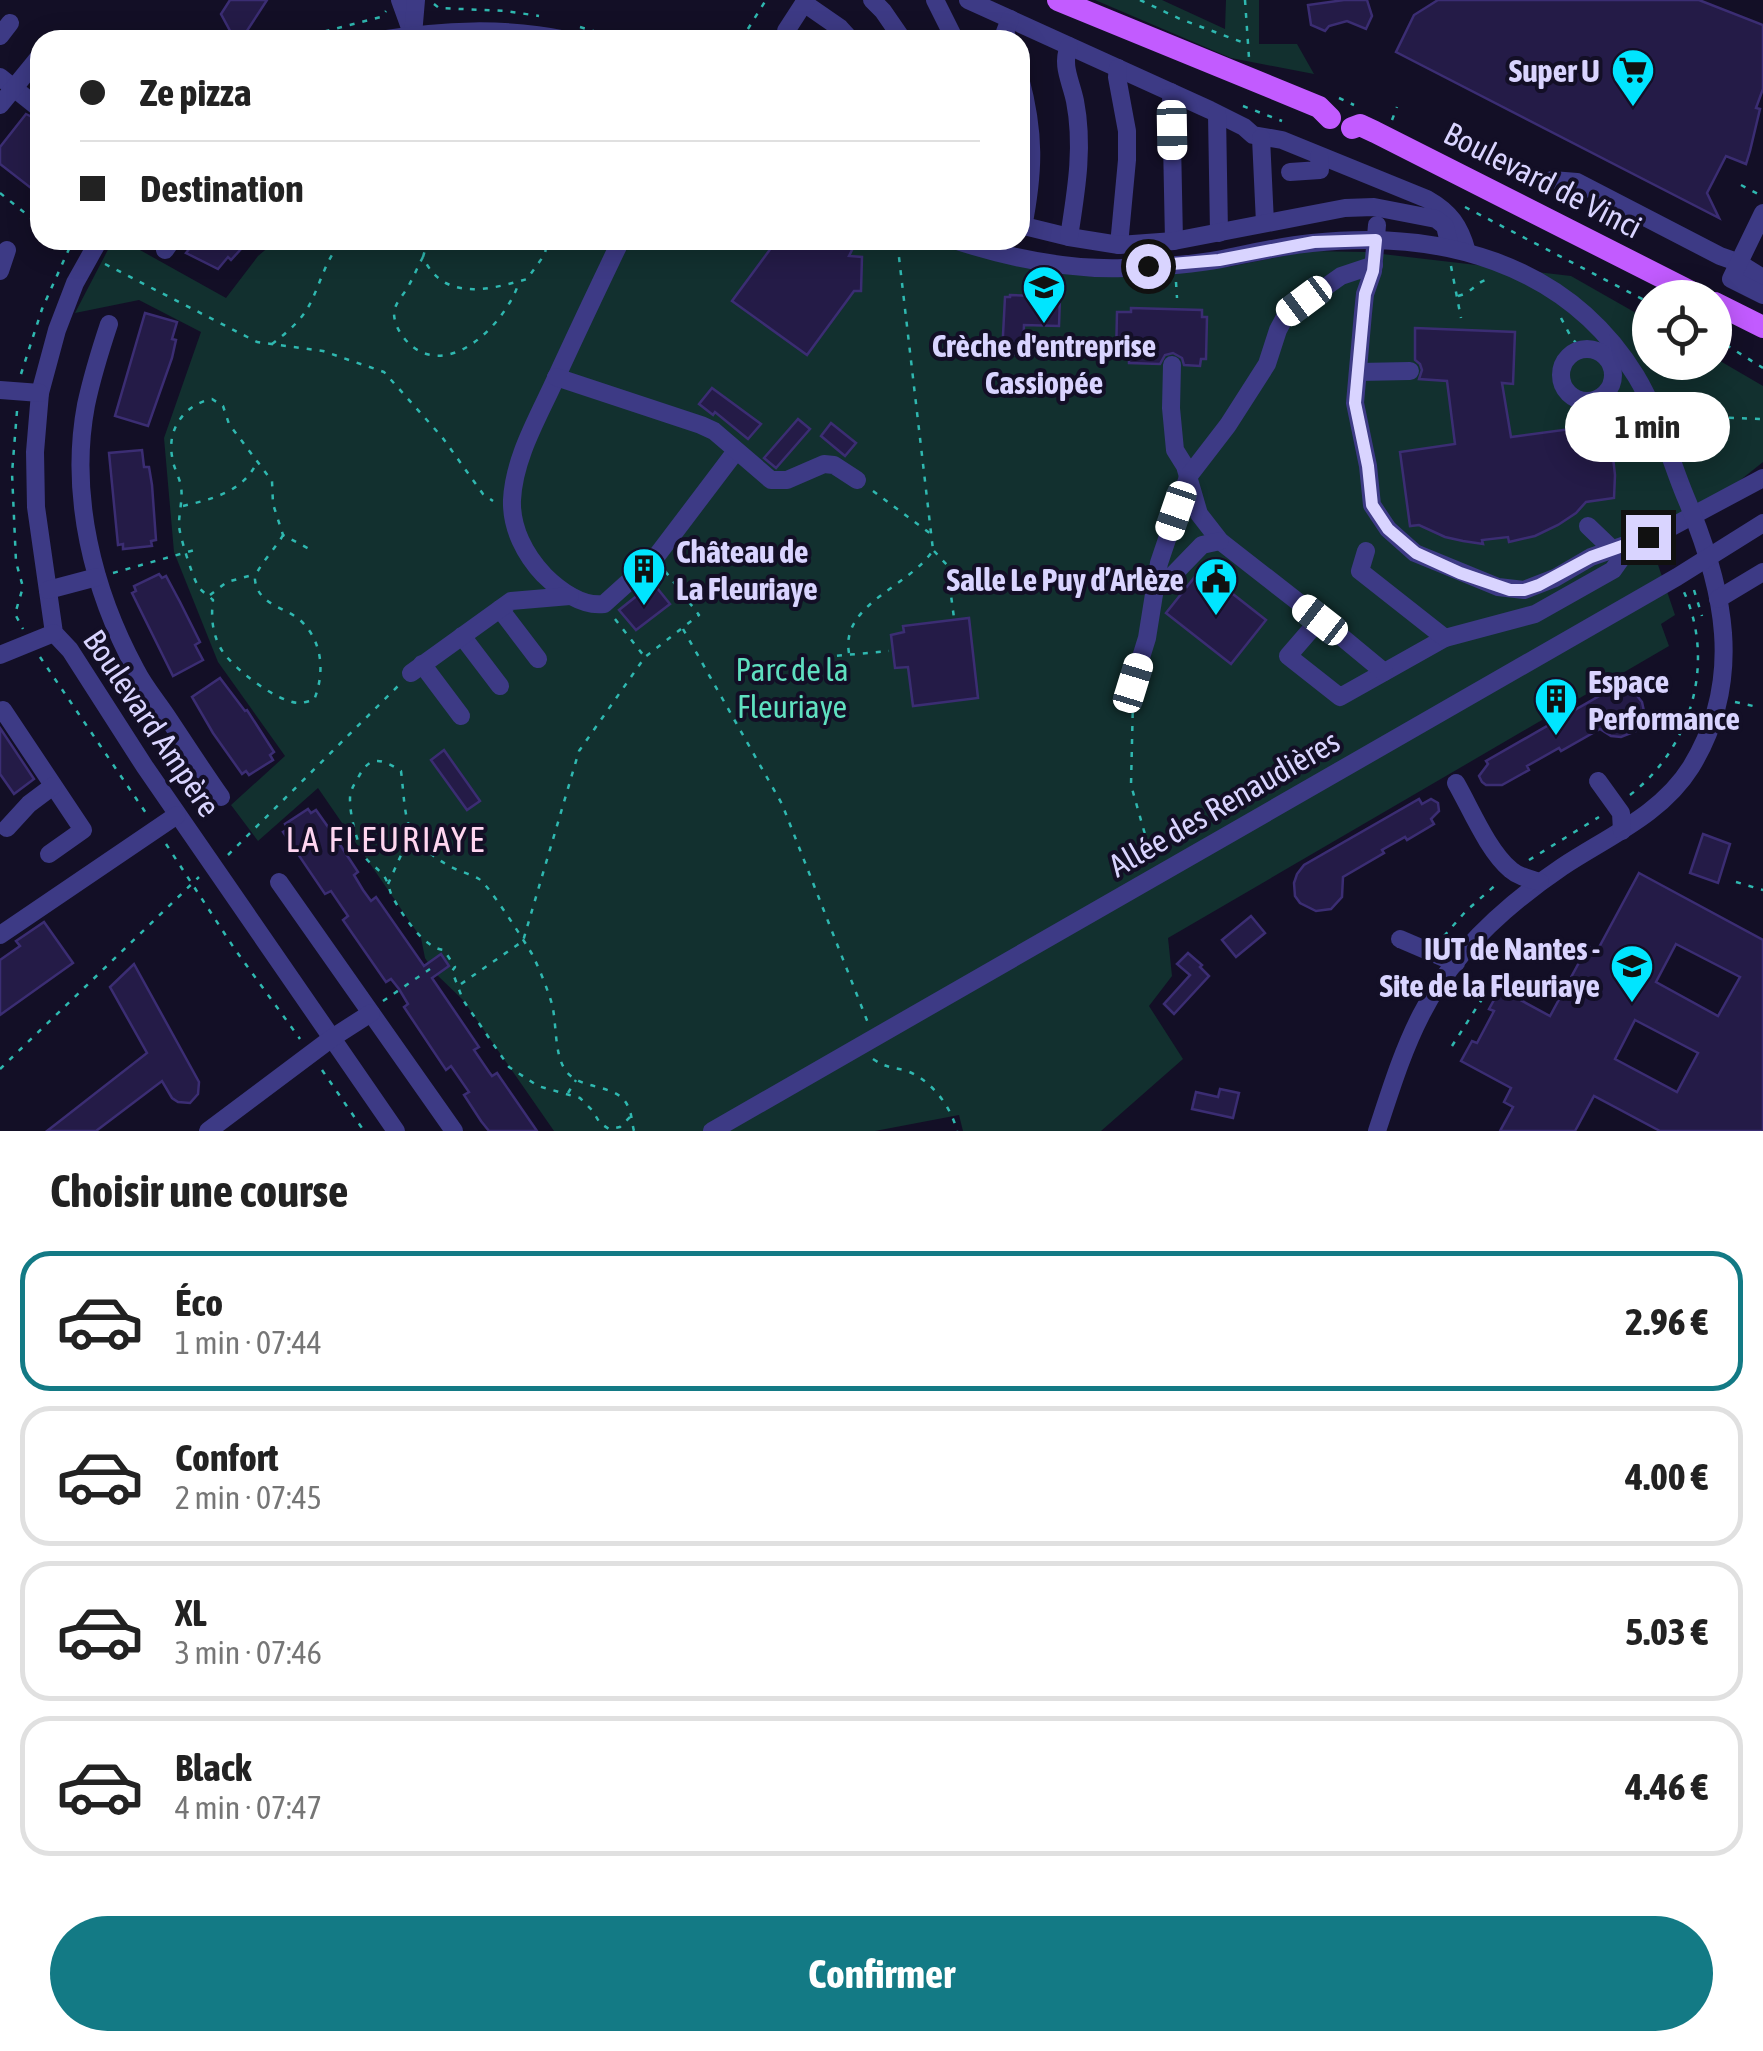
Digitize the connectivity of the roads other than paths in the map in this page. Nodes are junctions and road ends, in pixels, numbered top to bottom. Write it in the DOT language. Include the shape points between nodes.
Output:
graph roads {
  1 [pos="416,0"];
  2 [pos="872,0"];
  3 [pos="935,0"];
  4 [pos="968,0"];
  5 [pos="1058,0"];
  6 [pos="805,2"];
  7 [pos="394,3"];
  8 [pos="1010,19"];
  9 [pos="409,30"];
  10 [pos="413,30"];
  11 [pos="787,30"];
  12 [pos="840,30"];
  13 [pos="896,30"];
  14 [pos="950,30"];
  15 [pos="1006,30"];
  16 [pos="1070,46"];
  17 [pos="30,64"];
  18 [pos="1118,68"];
  19 [pos="7,82"];
  20 [pos="1170,92"];
  21 [pos="30,101"];
  22 [pos="0,105"];
  23 [pos="1217,114"];
  24 [pos="1030,124"];
  25 [pos="1261,138"];
  26 [pos="1319,156"];
  27 [pos="1290,172"];
  28 [pos="1552,180"];
  29 [pos="1030,182"];
  30 [pos="1763,213"];
  31 [pos="1266,223"];
  32 [pos="1030,228"];
  33 [pos="1377,232"];
  34 [pos="1219,233"];
  35 [pos="1758,234"];
  36 [pos="1068,237"];
  37 [pos="1174,241"];
  38 [pos="1119,245"];
  39 [pos="1459,249"];
  40 [pos="7,250"];
  41 [pos="93,250"];
  42 [pos="616,250"];
  43 [pos="991,250"];
  44 [pos="1737,262"];
  45 [pos="1374,265"];
  46 [pos="0,271"];
  47 [pos="1763,278"];
  48 [pos="1668,280"];
  49 [pos="1763,295"];
  50 [pos="1732,312"];
  51 [pos="109,324"];
  52 [pos="1763,327"];
  53 [pos="1615,357"];
  54 [pos="1172,365"];
  55 [pos="1410,371"];
  56 [pos="1359,372"];
  57 [pos="556,377"];
  58 [pos="9,390"];
  59 [pos="40,393"];
  60 [pos="736,450"];
  61 [pos="1188,477"];
  62 [pos="1763,478"];
  63 [pos="857,480"];
  64 [pos="1694,516"];
  65 [pos="1763,523"];
  66 [pos="1588,526"];
  67 [pos="1220,541"];
  68 [pos="1633,542"];
  69 [pos="1612,549"];
  70 [pos="1366,551"];
  71 [pos="1708,556"];
  72 [pos="1763,572"];
  73 [pos="97,577"];
  74 [pos="1171,577"];
  75 [pos="48,590"];
  76 [pos="571,596"];
  77 [pos="1718,599"];
  78 [pos="500,609"];
  79 [pos="1320,620"];
  80 [pos="54,633"];
  81 [pos="462,636"];
  82 [pos="1444,638"];
  83 [pos="0,655"];
  84 [pos="538,658"];
  85 [pos="1384,672"];
  86 [pos="1133,683"];
  87 [pos="500,686"];
  88 [pos="0,712"];
  89 [pos="461,716"];
  90 [pos="1598,781"];
  91 [pos="1456,783"];
  92 [pos="53,786"];
  93 [pos="222,797"];
  94 [pos="178,815"];
  95 [pos="8,828"];
  96 [pos="1622,830"];
  97 [pos="49,854"];
  98 [pos="280,882"];
  99 [pos="1540,882"];
  100 [pos="0,935"];
  101 [pos="1400,938"];
  102 [pos="1456,962"];
  103 [pos="370,1011"];
  104 [pos="332,1038"];
  105 [pos="208,1131"];
  106 [pos="396,1131"];
  107 [pos="454,1131"];
  108 [pos="712,1131"];
  109 [pos="1377,1131"];
  1 -- 10 [label="street"];
  2 -- 13 [label="street"];
  3 -- 14 [label="street"];
  4 -- 8 [label="street"];
  5 -- 48 [label="main road, Boulevard de Vinci" via="1319,107 1341,123 1360,125"];
  6 -- 11 [label="street"];
  6 -- 12 [label="street"];
  7 -- 9 [label="street"];
  8 -- 15 [label="street"];
  8 -- 16 [label="street"];
  16 -- 18 [label="street"];
  16 -- 36 [label="street" via="1065,61 1080,160"];
  17 -- 19 [label="street"];
  18 -- 20 [label="street"];
  18 -- 38 [label="street" via="1127,160"];
  19 -- 21 [label="street"];
  19 -- 22 [label="street"];
  20 -- 23 [label="street"];
  20 -- 37 [label="street"];
  23 -- 25 [label="street"];
  23 -- 34 [label="street"];
  24 -- 29 [label="street"];
  25 -- 26 [label="street"];
  25 -- 31 [label="street"];
  26 -- 27 [label="street" via="1320,170"];
  26 -- 39 [label="street" via="1442,207 1459,228"];
  28 -- 44 [label="street" via="1577,182"];
  30 -- 35 [label="street"];
  31 -- 34 [label="street"];
  31 -- 39 [label="street" via="1374,207 1436,219"];
  32 -- 36 [label="street"];
  33 -- 39 [label="street"];
  33 -- 43 [label="street" via="1219,260 1120,268 1036,262"];
  33 -- 45 [label="street"];
  34 -- 37 [label="street"];
  35 -- 44 [label="street"];
  36 -- 38 [label="street"];
  37 -- 38 [label="street"];
  39 -- 53 [label="street" via="1555,292 1582,312"];
  40 -- 46 [label="street"];
  41 -- 59 [label="street, Boulevard Ampère" via="57,330"];
  42 -- 57 [label="street"];
  44 -- 47 [label="street"];
  44 -- 49 [label="street" via="1730,278"];
  45 -- 56 [label="street"];
  45 -- 61 [label="street" via="1341,276 1286,314 1266,364"];
  50 -- 52 [label="main road"];
  51 -- 73 [label="street" via="82,449 88,545"];
  53 -- 53 [label="street" via="1574,352 1564,362 1562,385 1570,396 1597,400 1613,383"];
  53 -- 64 [label="street" via="1636,376 1656,416"];
  54 -- 61 [label="street" via="1176,450"];
  55 -- 56 [label="street"];
  56 -- 69 [label="street" via="1355,403 1372,505 1416,553 1498,587 1524,590"];
  57 -- 60 [label="street" via="701,424"];
  57 -- 76 [label="street" via="516,478 513,514 530,558"];
  58 -- 59 [label="street"];
  59 -- 75 [label="street, Boulevard Ampère" via="36,506"];
  60 -- 63 [label="street" via="771,480 824,464"];
  60 -- 76 [label="street" via="654,558 604,604"];
  61 -- 67 [label="street" via="1198,514"];
  61 -- 86 [label="street"];
  62 -- 64 [label="street"];
  64 -- 68 [label="street"];
  64 -- 71 [label="street"];
  65 -- 71 [label="street, Allée des Renaudières"];
  66 -- 69 [label="street"];
  67 -- 74 [label="street" via="1202,546"];
  67 -- 79 [label="street"];
  68 -- 69 [label="street"];
  68 -- 82 [label="street" via="1613,570 1534,614"];
  70 -- 82 [label="street" via="1360,571"];
  71 -- 77 [label="street"];
  71 -- 108 [label="street, Allée des Renaudières"];
  72 -- 77 [label="street"];
  73 -- 75 [label="street"];
  73 -- 93 [label="street" via="138,675"];
  75 -- 80 [label="street, Boulevard Ampère"];
  76 -- 78 [label="street" via="511,601"];
  77 -- 96 [label="street" via="1723,680 1704,743 1674,790"];
  78 -- 81 [label="street"];
  78 -- 84 [label="street"];
  79 -- 85 [label="street"];
  79 -- 85 [label="street" via="1288,656 1340,697"];
  80 -- 83 [label="street"];
  80 -- 94 [label="street, Boulevard Ampère"];
  81 -- 87 [label="street"];
  81 -- 89 [label="street" via="417,668"];
  82 -- 85 [label="street"];
  88 -- 92 [label="street"];
  90 -- 96 [label="street" via="1621,813"];
  91 -- 99 [label="street" via="1505,864"];
  92 -- 95 [label="street"];
  92 -- 97 [label="street" via="83,830"];
  94 -- 100 [label="street"];
  94 -- 104 [label="street, Boulevard Ampère"];
  96 -- 99 [label="street"];
  98 -- 103 [label="street"];
  99 -- 102 [label="street"];
  101 -- 102 [label="street"];
  102 -- 109 [label="street" via="1422,1012"];
  103 -- 104 [label="street"];
  103 -- 107 [label="street"];
  104 -- 105 [label="street"];
  104 -- 106 [label="street, Boulevard Ampère"];
}
